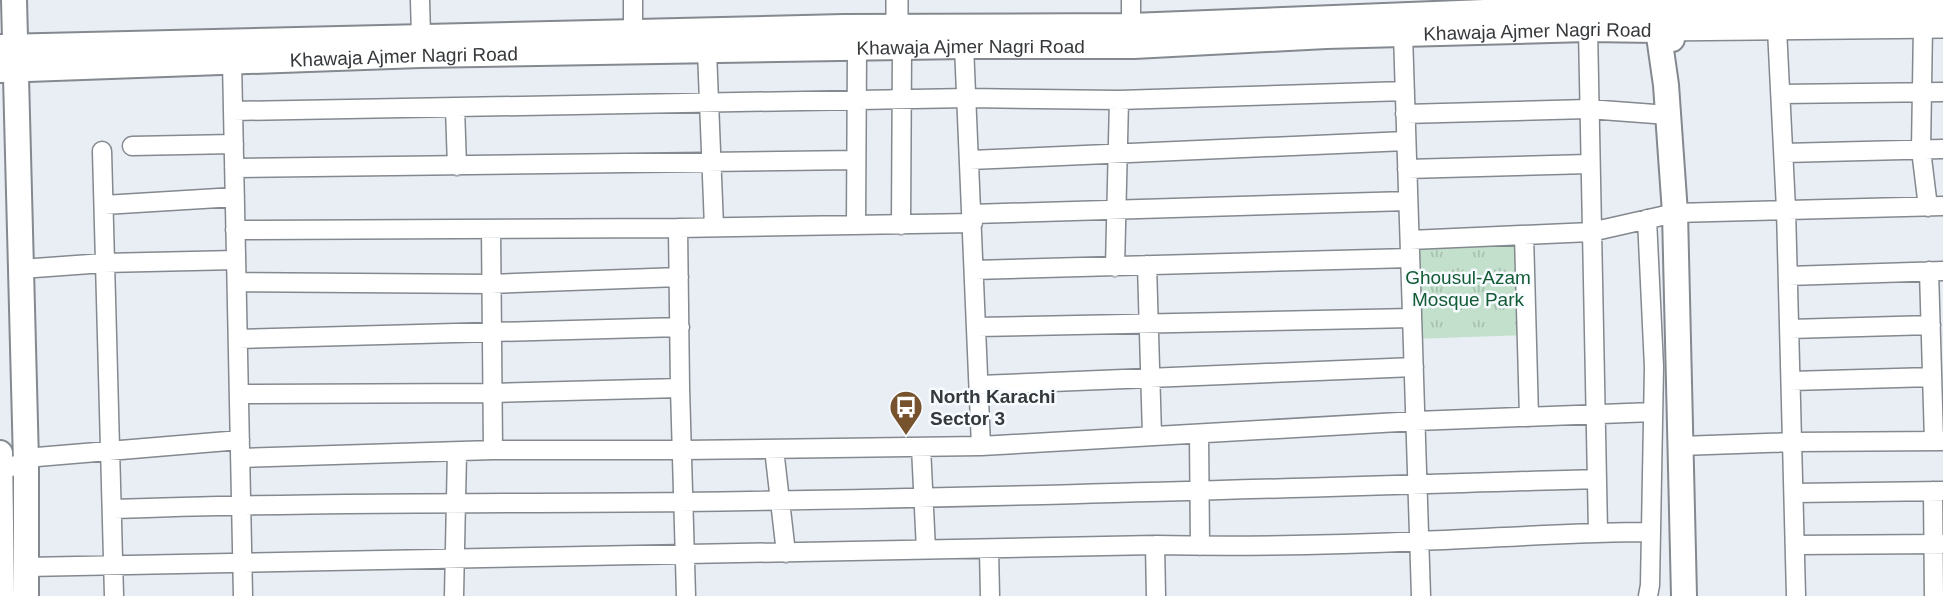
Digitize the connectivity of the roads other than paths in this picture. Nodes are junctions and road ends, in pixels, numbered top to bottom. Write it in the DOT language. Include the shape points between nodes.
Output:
graph roads {
  1 [pos="14,0"];
  2 [pos="420,0"];
  3 [pos="632,0"];
  4 [pos="897,0"];
  5 [pos="1131,0"];
  6 [pos="1569,5"];
  7 [pos="1510,6"];
  8 [pos="1451,7"];
  9 [pos="1327,8"];
  10 [pos="1777,13"];
  11 [pos="1665,14"];
  12 [pos="1938,18"];
  13 [pos="1131,26"];
  14 [pos="1588,29"];
  15 [pos="633,32"];
  16 [pos="1403,34"];
  17 [pos="421,36"];
  18 [pos="1009,36"];
  19 [pos="899,38"];
  20 [pos="759,39"];
  21 [pos="964,46"];
  22 [pos="856,49"];
  23 [pos="707,51"];
  24 [pos="12,61"];
  25 [pos="232,61"];
  26 [pos="1405,91"];
  27 [pos="1922,92"];
  28 [pos="1943,92"];
  29 [pos="1781,94"];
  30 [pos="968,98"];
  31 [pos="856,100"];
  32 [pos="901,100"];
  33 [pos="1119,100"];
  34 [pos="709,103"];
  35 [pos="455,108"];
  36 [pos="1588,108"];
  37 [pos="233,111"];
  38 [pos="1405,114"];
  39 [pos="1668,115"];
  40 [pos="1406,141"];
  41 [pos="234,144"];
  42 [pos="132,146"];
  43 [pos="1943,149"];
  44 [pos="1921,150"];
  45 [pos="102,151"];
  46 [pos="1784,153"];
  47 [pos="1118,154"];
  48 [pos="856,160"];
  49 [pos="970,160"];
  50 [pos="711,162"];
  51 [pos="1590,164"];
  52 [pos="457,166"];
  53 [pos="234,168"];
  54 [pos="1407,169"];
  55 [pos="235,197"];
  56 [pos="1408,201"];
  57 [pos="104,205"];
  58 [pos="1936,206"];
  59 [pos="1786,209"];
  60 [pos="1116,210"];
  61 [pos="1675,213"];
  62 [pos="972,218"];
  63 [pos="1647,219"];
  64 [pos="856,225"];
  65 [pos="901,225"];
  66 [pos="678,228"];
  67 [pos="714,228"];
  68 [pos="491,229"];
  69 [pos="236,230"];
  70 [pos="1591,232"];
  71 [pos="1524,235"];
  72 [pos="1410,240"];
  73 [pos="1410,258"];
  74 [pos="236,260"];
  75 [pos="104,263"];
  76 [pos="1147,265"];
  77 [pos="1115,267"];
  78 [pos="26,269"];
  79 [pos="974,270"];
  80 [pos="1936,271"];
  81 [pos="1788,276"];
  82 [pos="679,277"];
  83 [pos="237,282"];
  84 [pos="491,284"];
  85 [pos="1412,318"];
  86 [pos="1148,323"];
  87 [pos="1931,325"];
  88 [pos="680,327"];
  89 [pos="977,327"];
  90 [pos="1790,329"];
  91 [pos="492,333"];
  92 [pos="238,340"];
  93 [pos="1414,367"];
  94 [pos="1932,377"];
  95 [pos="1150,378"];
  96 [pos="1791,382"];
  97 [pos="979,385"];
  98 [pos="680,388"];
  99 [pos="492,393"];
  100 [pos="239,394"];
  101 [pos="1653,412"];
  102 [pos="1595,416"];
  103 [pos="1529,417"];
  104 [pos="1416,421"];
  105 [pos="1199,434"];
  106 [pos="1152,436"];
  107 [pos="1939,441"];
  108 [pos="1793,442"];
  109 [pos="981,446"];
  110 [pos="1681,446"];
  111 [pos="921,447"];
  112 [pos="240,449"];
  113 [pos="774,449"];
  114 [pos="112,450"];
  115 [pos="493,450"];
  116 [pos="683,450"];
  117 [pos="457,452"];
  118 [pos="0,453"];
  119 [pos="32,459"];
  120 [pos="0,471"];
  121 [pos="1597,479"];
  122 [pos="1418,484"];
  123 [pos="1199,490"];
  124 [pos="1938,491"];
  125 [pos="1794,493"];
  126 [pos="924,496"];
  127 [pos="781,499"];
  128 [pos="684,502"];
  129 [pos="457,503"];
  130 [pos="241,504"];
  131 [pos="114,509"];
  132 [pos="1598,532"];
  133 [pos="1651,532"];
  134 [pos="1419,541"];
  135 [pos="1938,544"];
  136 [pos="1155,545"];
  137 [pos="1795,545"];
  138 [pos="1200,546"];
  139 [pos="989,549"];
  140 [pos="926,550"];
  141 [pos="786,553"];
  142 [pos="685,555"];
  143 [pos="456,560"];
  144 [pos="242,562"];
  145 [pos="32,567"];
  146 [pos="114,567"];
  147 [pos="2,596"];
  148 [pos="26,596"];
  149 [pos="38,596"];
  150 [pos="114,596"];
  151 [pos="243,596"];
  152 [pos="454,596"];
  153 [pos="686,596"];
  154 [pos="990,596"];
  155 [pos="1156,596"];
  156 [pos="1421,596"];
  157 [pos="1647,596"];
  158 [pos="1684,596"];
  159 [pos="1796,596"];
  160 [pos="1934,596"];
  1 -- 24 [label="main road"];
  2 -- 17 [label="street"];
  3 -- 15 [label="street"];
  4 -- 19 [label="street"];
  5 -- 13 [label="street"];
  6 -- 7 [label="main road, Khawaja Ajmer Nagri Road"];
  6 -- 11 [label="main road, Khawaja Ajmer Nagri Road"];
  7 -- 8 [label="main road, Khawaja Ajmer Nagri Road"];
  8 -- 9 [label="main road, Khawaja Ajmer Nagri Road"];
  9 -- 13 [label="main road, Khawaja Ajmer Nagri Road"];
  10 -- 11 [label="street, Khawaja Ajmer Nagri Road"];
  10 -- 12 [label="street, Khawaja Ajmer Nagri Road"];
  10 -- 29 [label="street"];
  11 -- 14 [label="main road, Khawaja Ajmer Nagri Road"];
  11 -- 39 [label="main road"];
  12 -- 27 [label="street"];
  13 -- 18 [label="main road, Khawaja Ajmer Nagri Road"];
  14 -- 16 [label="main road, Khawaja Ajmer Nagri Road"];
  14 -- 36 [label="street"];
  15 -- 17 [label="main road, Khawaja Ajmer Nagri Road"];
  15 -- 20 [label="main road, Khawaja Ajmer Nagri Road"];
  16 -- 18 [label="main road, Khawaja Ajmer Nagri Road" via="1134,46"];
  16 -- 26 [label="street"];
  17 -- 24 [label="main road, Khawaja Ajmer Nagri Road"];
  18 -- 19 [label="main road, Khawaja Ajmer Nagri Road"];
  18 -- 21 [label="main road, Khawaja Ajmer Nagri Road"];
  19 -- 20 [label="main road, Khawaja Ajmer Nagri Road"];
  19 -- 21 [label="main road, Khawaja Ajmer Nagri Road"];
  19 -- 22 [label="main road, Khawaja Ajmer Nagri Road"];
  19 -- 32 [label="street"];
  20 -- 22 [label="main road, Khawaja Ajmer Nagri Road"];
  20 -- 23 [label="main road, Khawaja Ajmer Nagri Road"];
  21 -- 30 [label="street"];
  22 -- 31 [label="street"];
  23 -- 25 [label="main road, Khawaja Ajmer Nagri Road"];
  23 -- 34 [label="street"];
  24 -- 25 [label="main road, Khawaja Ajmer Nagri Road"];
  24 -- 78 [label="main road"];
  25 -- 37 [label="street"];
  26 -- 33 [label="street"];
  26 -- 38 [label="street"];
  27 -- 28 [label="street"];
  27 -- 29 [label="street"];
  27 -- 44 [label="street"];
  29 -- 46 [label="street"];
  30 -- 32 [label="street"];
  30 -- 33 [label="street"];
  30 -- 49 [label="street"];
  31 -- 32 [label="street"];
  31 -- 34 [label="street"];
  31 -- 48 [label="street"];
  32 -- 65 [label="street"];
  33 -- 47 [label="street"];
  34 -- 35 [label="street"];
  34 -- 50 [label="street"];
  35 -- 37 [label="street"];
  35 -- 52 [label="street"];
  36 -- 38 [label="street"];
  36 -- 39 [label="street"];
  36 -- 51 [label="street"];
  37 -- 41 [label="street"];
  38 -- 40 [label="street"];
  39 -- 61 [label="main road"];
  40 -- 47 [label="street"];
  40 -- 54 [label="street"];
  41 -- 42 [label="street"];
  41 -- 53 [label="street"];
  43 -- 44 [label="street"];
  44 -- 46 [label="street"];
  44 -- 58 [label="street"];
  45 -- 57 [label="street"];
  46 -- 59 [label="street"];
  47 -- 49 [label="street"];
  47 -- 60 [label="street"];
  48 -- 50 [label="street"];
  48 -- 64 [label="street"];
  49 -- 62 [label="street"];
  50 -- 52 [label="street"];
  50 -- 67 [label="street"];
  51 -- 54 [label="street"];
  51 -- 70 [label="street"];
  52 -- 53 [label="street"];
  53 -- 55 [label="street"];
  54 -- 56 [label="street"];
  55 -- 57 [label="street"];
  55 -- 69 [label="street"];
  56 -- 60 [label="street"];
  56 -- 72 [label="street"];
  57 -- 75 [label="street"];
  58 -- 59 [label="street"];
  59 -- 61 [label="street"];
  59 -- 81 [label="street"];
  60 -- 62 [label="street"];
  60 -- 77 [label="street"];
  61 -- 63 [label="street"];
  61 -- 110 [label="main road"];
  62 -- 65 [label="street"];
  62 -- 79 [label="street"];
  63 -- 70 [label="street"];
  63 -- 101 [label="street"];
  64 -- 65 [label="street"];
  64 -- 67 [label="street"];
  66 -- 67 [label="street"];
  66 -- 68 [label="street"];
  66 -- 82 [label="street"];
  68 -- 69 [label="street"];
  68 -- 84 [label="street"];
  69 -- 74 [label="street"];
  70 -- 71 [label="street"];
  70 -- 102 [label="street"];
  71 -- 72 [label="street"];
  71 -- 103 [label="street"];
  72 -- 73 [label="street"];
  73 -- 76 [label="street"];
  73 -- 85 [label="street"];
  74 -- 75 [label="street"];
  74 -- 83 [label="street"];
  75 -- 78 [label="street"];
  75 -- 114 [label="street"];
  76 -- 77 [label="street"];
  76 -- 86 [label="street"];
  77 -- 79 [label="street"];
  78 -- 119 [label="main road"];
  79 -- 89 [label="street"];
  80 -- 81 [label="street"];
  80 -- 87 [label="street"];
  81 -- 90 [label="street"];
  82 -- 84 [label="street"];
  82 -- 88 [label="street"];
  83 -- 84 [label="street"];
  83 -- 92 [label="street"];
  84 -- 91 [label="street"];
  85 -- 86 [label="street"];
  85 -- 93 [label="street"];
  86 -- 89 [label="street"];
  86 -- 95 [label="street"];
  87 -- 90 [label="street"];
  87 -- 94 [label="street"];
  88 -- 91 [label="street"];
  88 -- 98 [label="street"];
  89 -- 97 [label="street"];
  90 -- 96 [label="street"];
  91 -- 92 [label="street"];
  91 -- 99 [label="street"];
  92 -- 100 [label="street"];
  93 -- 95 [label="street"];
  93 -- 104 [label="street"];
  94 -- 96 [label="street"];
  94 -- 107 [label="street"];
  95 -- 97 [label="street"];
  95 -- 106 [label="street"];
  96 -- 108 [label="street"];
  97 -- 109 [label="street"];
  98 -- 99 [label="street"];
  98 -- 116 [label="street"];
  99 -- 100 [label="street"];
  99 -- 115 [label="street"];
  100 -- 112 [label="street"];
  101 -- 102 [label="street"];
  101 -- 133 [label="street"];
  102 -- 103 [label="street"];
  102 -- 121 [label="street"];
  103 -- 104 [label="street"];
  104 -- 105 [label="street"];
  104 -- 122 [label="street"];
  105 -- 106 [label="street"];
  105 -- 123 [label="street"];
  106 -- 109 [label="street"];
  107 -- 108 [label="street"];
  108 -- 110 [label="street"];
  108 -- 125 [label="street"];
  109 -- 111 [label="street"];
  110 -- 158 [label="main road"];
  111 -- 113 [label="street"];
  111 -- 126 [label="street"];
  112 -- 114 [label="street"];
  112 -- 117 [label="street"];
  112 -- 130 [label="street"];
  113 -- 116 [label="street"];
  113 -- 127 [label="street"];
  114 -- 119 [label="street"];
  114 -- 131 [label="street"];
  115 -- 116 [label="street"];
  115 -- 117 [label="street"];
  116 -- 128 [label="street"];
  117 -- 129 [label="street"];
  118 -- 120 [label="main road"];
  119 -- 120 [label="street"];
  119 -- 145 [label="main road"];
  120 -- 147 [label="main road"];
  121 -- 122 [label="street"];
  121 -- 132 [label="street"];
  122 -- 123 [label="street"];
  122 -- 134 [label="street"];
  123 -- 126 [label="street"];
  123 -- 138 [label="street"];
  124 -- 125 [label="street"];
  124 -- 135 [label="street"];
  125 -- 137 [label="street"];
  126 -- 127 [label="street"];
  126 -- 140 [label="street"];
  127 -- 128 [label="street"];
  127 -- 141 [label="street"];
  128 -- 129 [label="street"];
  128 -- 142 [label="street"];
  129 -- 130 [label="street"];
  129 -- 143 [label="street"];
  130 -- 131 [label="street"];
  130 -- 144 [label="street"];
  131 -- 146 [label="street"];
  132 -- 133 [label="street"];
  132 -- 134 [label="street"];
  133 -- 157 [label="street"];
  134 -- 138 [label="street"];
  134 -- 156 [label="street"];
  135 -- 137 [label="street"];
  135 -- 160 [label="street"];
  136 -- 138 [label="street"];
  136 -- 139 [label="street"];
  136 -- 155 [label="street"];
  137 -- 159 [label="street"];
  139 -- 140 [label="street"];
  139 -- 154 [label="street"];
  140 -- 141 [label="street"];
  141 -- 142 [label="street"];
  142 -- 143 [label="street"];
  142 -- 153 [label="street"];
  143 -- 144 [label="street"];
  143 -- 152 [label="street"];
  144 -- 146 [label="street"];
  144 -- 151 [label="street"];
  145 -- 146 [label="street"];
  145 -- 148 [label="main road"];
  145 -- 149 [label="street"];
  146 -- 150 [label="street"];
}
